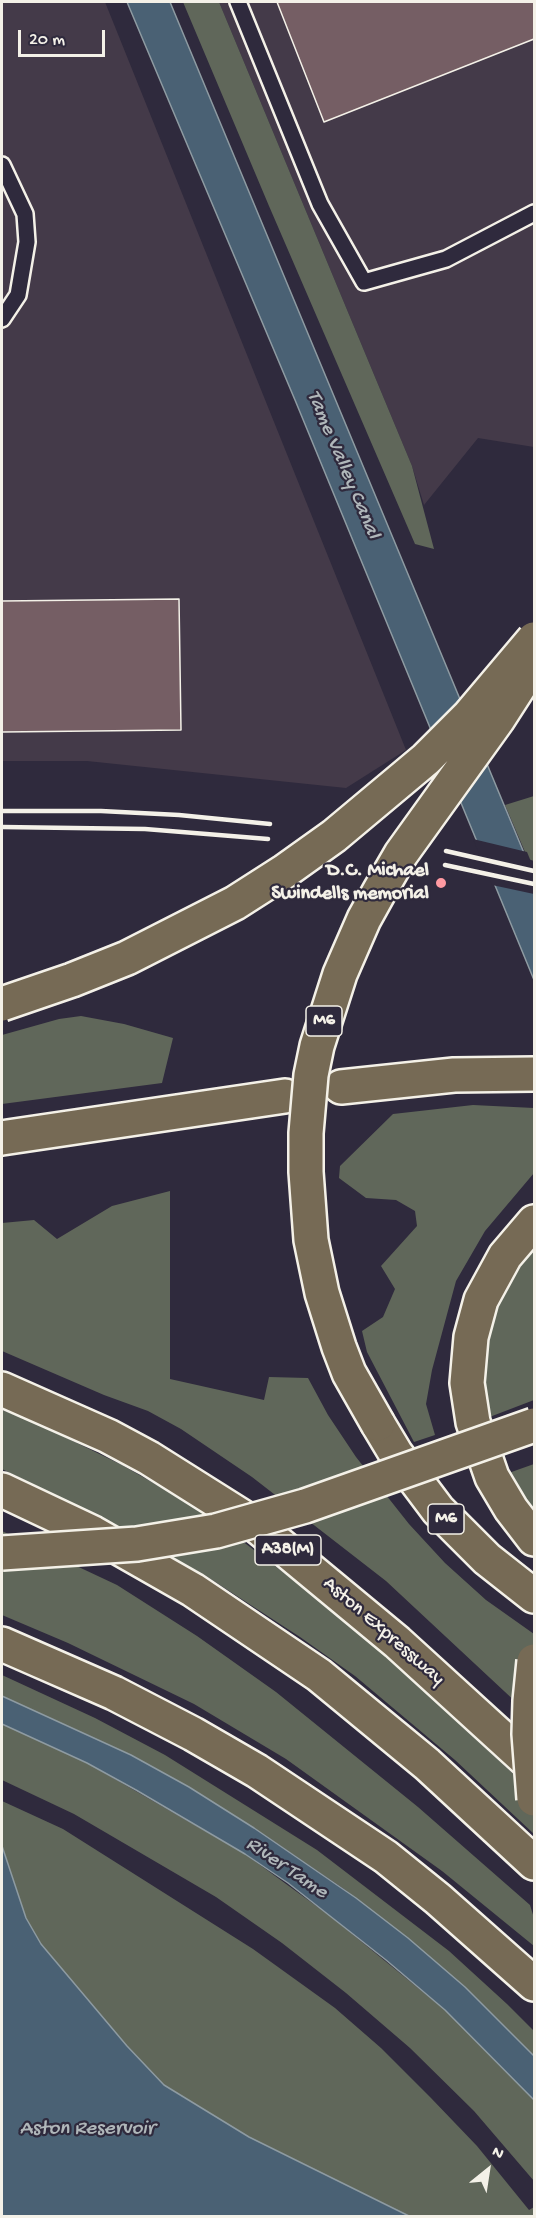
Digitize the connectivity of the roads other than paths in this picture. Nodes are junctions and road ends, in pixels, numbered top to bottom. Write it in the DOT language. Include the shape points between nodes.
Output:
graph roads {
  1 [pos="238,2"];
  2 [pos="2,165"];
  3 [pos="534,213"];
  4 [pos="2,319"];
  5 [pos="534,639"];
  6 [pos="534,663"];
  7 [pos="2,1004"];
  8 [pos="534,1074"];
  9 [pos="341,1087"];
  10 [pos="285,1096"];
  11 [pos="2,1138"];
  12 [pos="534,1222"];
  13 [pos="2,1389"];
  14 [pos="534,1425"];
  15 [pos="2,1490"];
  16 [pos="534,1539"];
  17 [pos="2,1553"];
  18 [pos="534,1596"];
  19 [pos="2,1644"];
  20 [pos="534,1661"];
  21 [pos="534,1767"];
  22 [pos="534,1799"];
  23 [pos="534,1863"];
  24 [pos="534,1984"];
  1 -- 3 [label="lane" via="320,204 364,282 446,259"];
  2 -- 4 [label="lane" via="25,214 27,242 18,295"];
  5 -- 7 [label="highway, bridge" via="470,716 426,759 334,836 285,871 217,912 127,958"];
  6 -- 18 [label="highway, M6, bridge" via="401,854 364,919 322,1025 309,1102 306,1172 316,1269 349,1373 396,1454 438,1509 487,1559"];
  8 -- 9 [label="highway" via="454,1075"];
  10 -- 11 [label="highway"];
  12 -- 16 [label="highway" via="498,1266 483,1294 467,1365 473,1422 492,1477"];
  13 -- 21 [label="highway, Aston Expressway / A38(M)" via="149,1458 257,1526 397,1642"];
  14 -- 17 [label="highway, A38(M), bridge" via="305,1506 216,1531 137,1544"];
  15 -- 23 [label="highway" via="93,1533 193,1590 310,1668 427,1764"];
  19 -- 24 [label="highway" via="114,1693 257,1771 386,1857"];
  20 -- 22 [label="highway, bridge" via="529,1734"];
}
